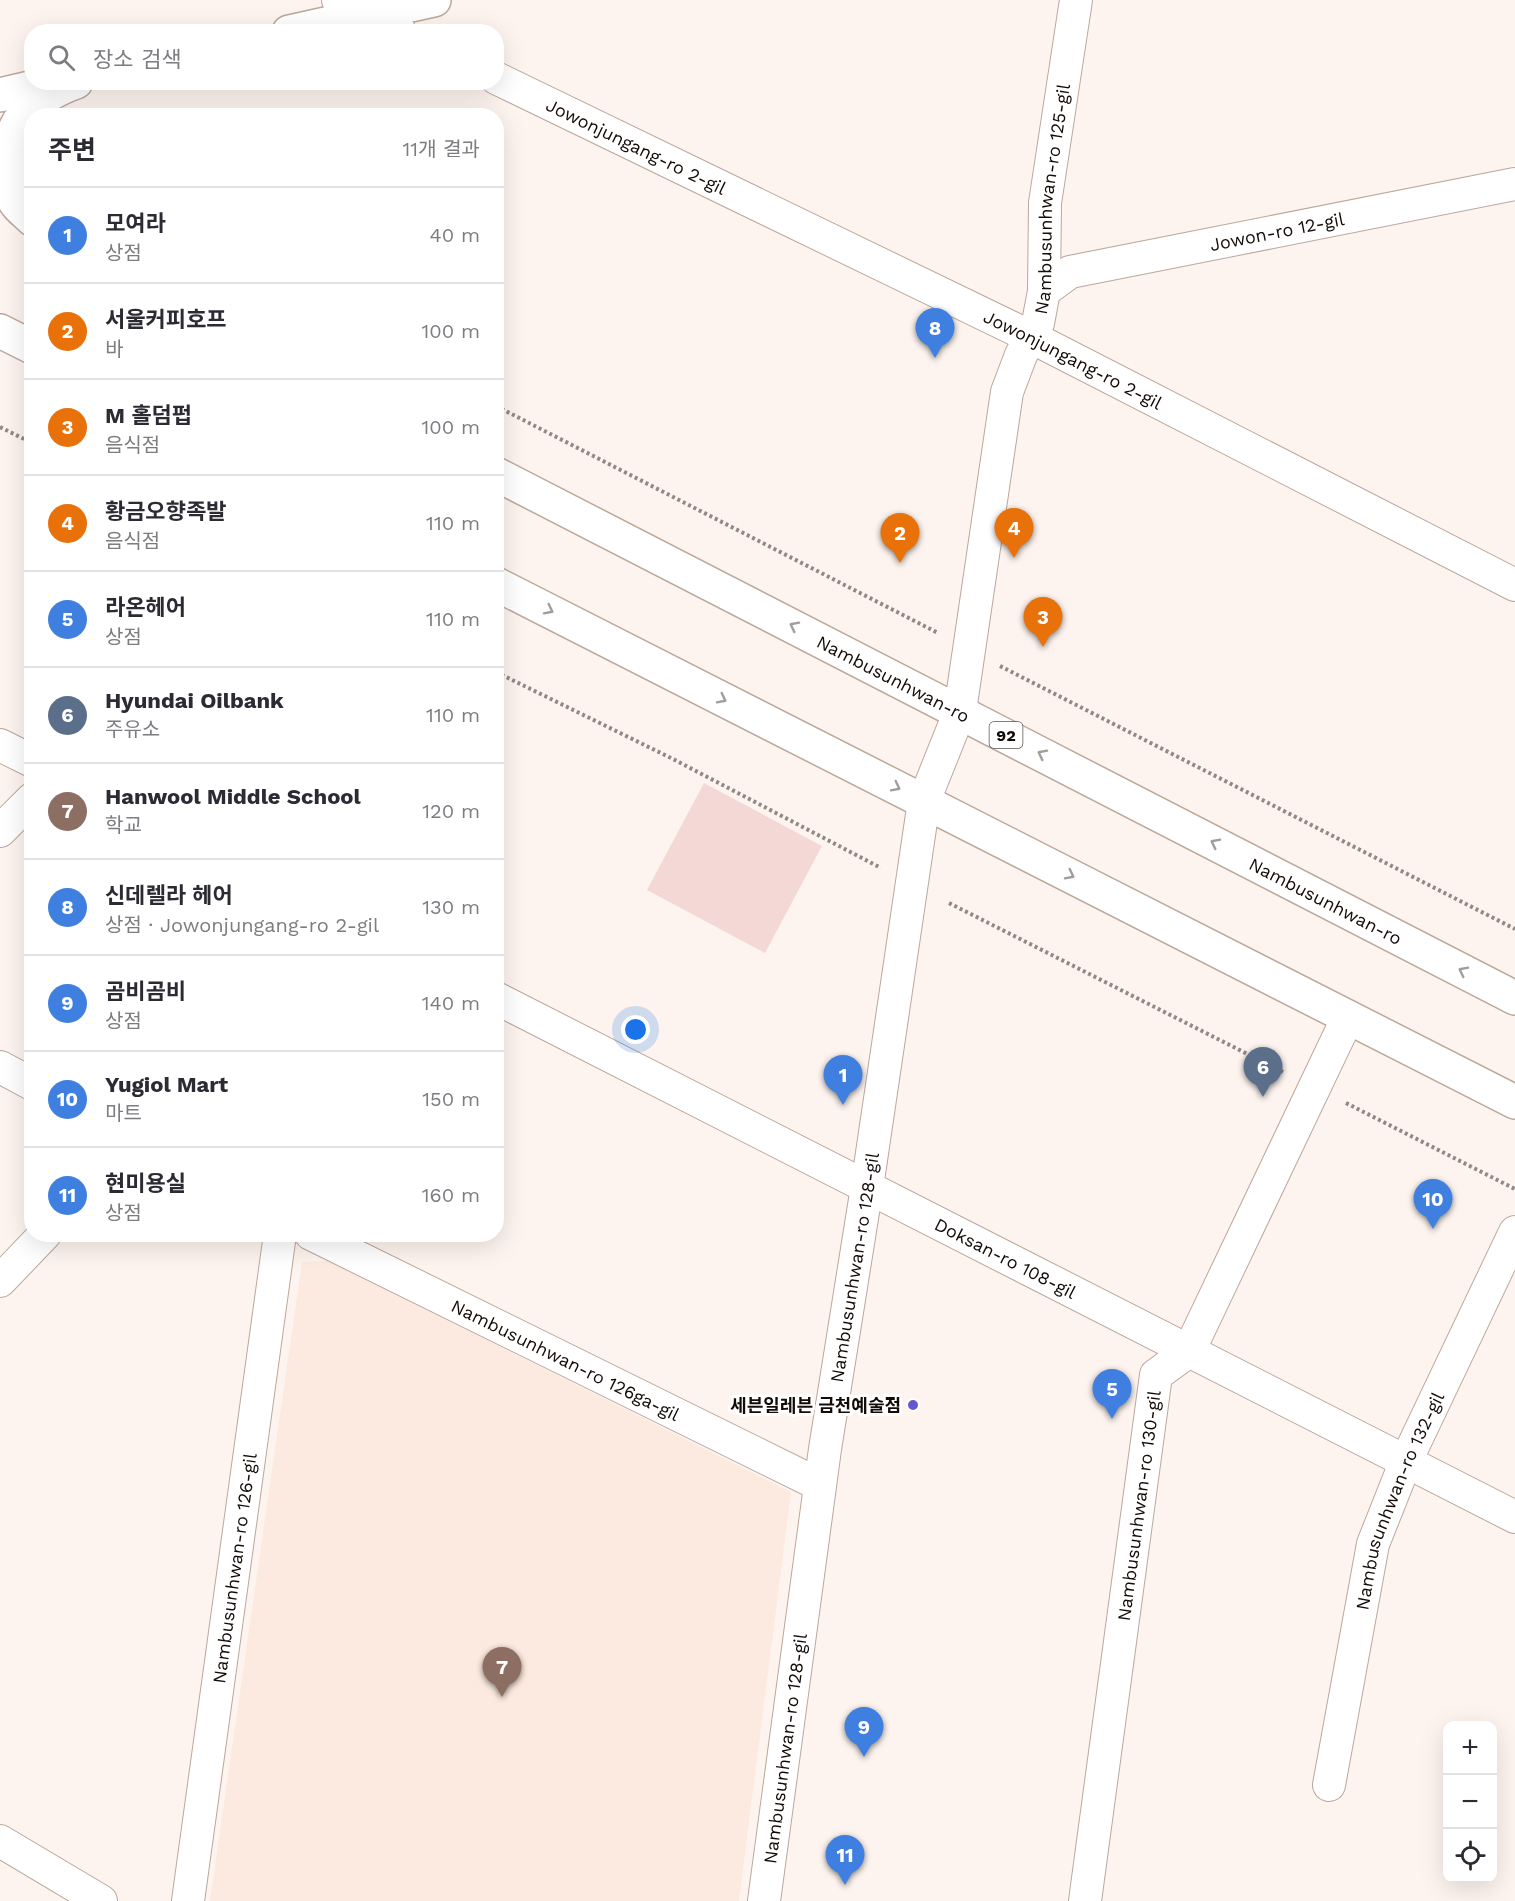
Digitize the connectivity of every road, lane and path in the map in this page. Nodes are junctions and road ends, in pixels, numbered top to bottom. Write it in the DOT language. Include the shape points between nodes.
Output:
graph roads {
  1 [pos="434,0"];
  2 [pos="1076,0"];
  3 [pos="352,7"];
  4 [pos="309,24"];
  5 [pos="385,24"];
  6 [pos="504,82"];
  7 [pos="24,89"];
  8 [pos="60,90"];
  9 [pos="0,94"];
  10 [pos="32,108"];
  11 [pos="24,115"];
  12 [pos="1515,184"];
  13 [pos="24,211"];
  14 [pos="0,220"];
  15 [pos="24,232"];
  16 [pos="1044,291"];
  17 [pos="0,331"];
  18 [pos="1031,337"];
  19 [pos="24,343"];
  20 [pos="504,410"];
  21 [pos="0,427"];
  22 [pos="24,439"];
  23 [pos="504,478"];
  24 [pos="1515,585"];
  25 [pos="504,588"];
  26 [pos="969,649"];
  27 [pos="504,676"];
  28 [pos="960,711"];
  29 [pos="0,745"];
  30 [pos="24,757"];
  31 [pos="924,801"];
  32 [pos="24,807"];
  33 [pos="0,831"];
  34 [pos="882,869"];
  35 [pos="949,903"];
  36 [pos="1515,929"];
  37 [pos="1515,998"];
  38 [pos="504,1002"];
  39 [pos="1348,1017"];
  40 [pos="0,1067"];
  41 [pos="24,1080"];
  42 [pos="1315,1088"];
  43 [pos="1515,1102"];
  44 [pos="867,1187"];
  45 [pos="1515,1189"];
  46 [pos="1515,1232"];
  47 [pos="37,1242"];
  48 [pos="279,1242"];
  49 [pos="327,1242"];
  50 [pos="0,1281"];
  51 [pos="1189,1351"];
  52 [pos="1406,1461"];
  53 [pos="820,1485"];
  54 [pos="1515,1517"];
  55 [pos="1329,1785"];
  56 [pos="0,1841"];
  57 [pos="101,1901"];
  58 [pos="188,1901"];
  59 [pos="764,1901"];
  60 [pos="1084,1901"];
  1 -- 3 [label="main road"];
  2 -- 16 [label="street, Nambusunhwan-ro 125-gil" via="1045,203"];
  3 -- 4 [label="main road"];
  3 -- 5 [label="street"];
  6 -- 18 [label="street, Jowonjungang-ro 2-gil"];
  7 -- 9 [label="main road"];
  8 -- 10 [label="main road"];
  11 -- 13 [label="main road" via="12,139 7,166 13,200"];
  12 -- 16 [label="street, Jowon-ro 12-gil" via="1070,272"];
  14 -- 15 [label="main road"];
  16 -- 18 [label="street, Nambusunhwan-ro 125-gil"];
  17 -- 19 [label="main road"];
  18 -- 24 [label="street, Jowonjungang-ro 2-gil"];
  18 -- 26 [label="street, Nambusunhwan-ro 125-gil" via="1007,392"];
  20 -- 26 [label="path"];
  21 -- 22 [label="path"];
  28 -- 23 [label="main road, Nambusunhwan-ro / 92, one-way"];
  25 -- 31 [label="main road, one-way"];
  26 -- 28 [label="street, Nambusunhwan-ro 125-gil"];
  26 -- 36 [label="path"];
  27 -- 34 [label="path"];
  28 -- 31 [label="street, Nambusunhwan-ro 128-gil"];
  37 -- 28 [label="main road, Nambusunhwan-ro / 92, one-way"];
  29 -- 30 [label="street"];
  31 -- 39 [label="main road, one-way"];
  31 -- 44 [label="street, Nambusunhwan-ro 128-gil"];
  32 -- 33 [label="street"];
  35 -- 42 [label="path"];
  38 -- 44 [label="street, Doksan-ro 108-gil"];
  39 -- 42 [label="street, Nambusunhwan-ro 130-gil"];
  39 -- 43 [label="main road"];
  40 -- 41 [label="street"];
  42 -- 45 [label="path"];
  42 -- 51 [label="street, Nambusunhwan-ro 130-gil"];
  44 -- 51 [label="street, Doksan-ro 108-gil"];
  44 -- 53 [label="street, Nambusunhwan-ro 128-gil"];
  46 -- 52 [label="street, Nambusunhwan-ro 132-gil"];
  47 -- 50 [label="street"];
  48 -- 58 [label="street, Nambusunhwan-ro 126-gil"];
  49 -- 53 [label="street, Nambusunhwan-ro 126ga-gil"];
  51 -- 52 [label="street, Doksan-ro 108-gil"];
  51 -- 60 [label="street, Nambusunhwan-ro 130-gil" via="1156,1375"];
  52 -- 54 [label="street, Doksan-ro 108-gil"];
  52 -- 55 [label="street, Nambusunhwan-ro 132-gil" via="1372,1544"];
  53 -- 59 [label="street, Nambusunhwan-ro 128-gil"];
  56 -- 57 [label="street"];
}
